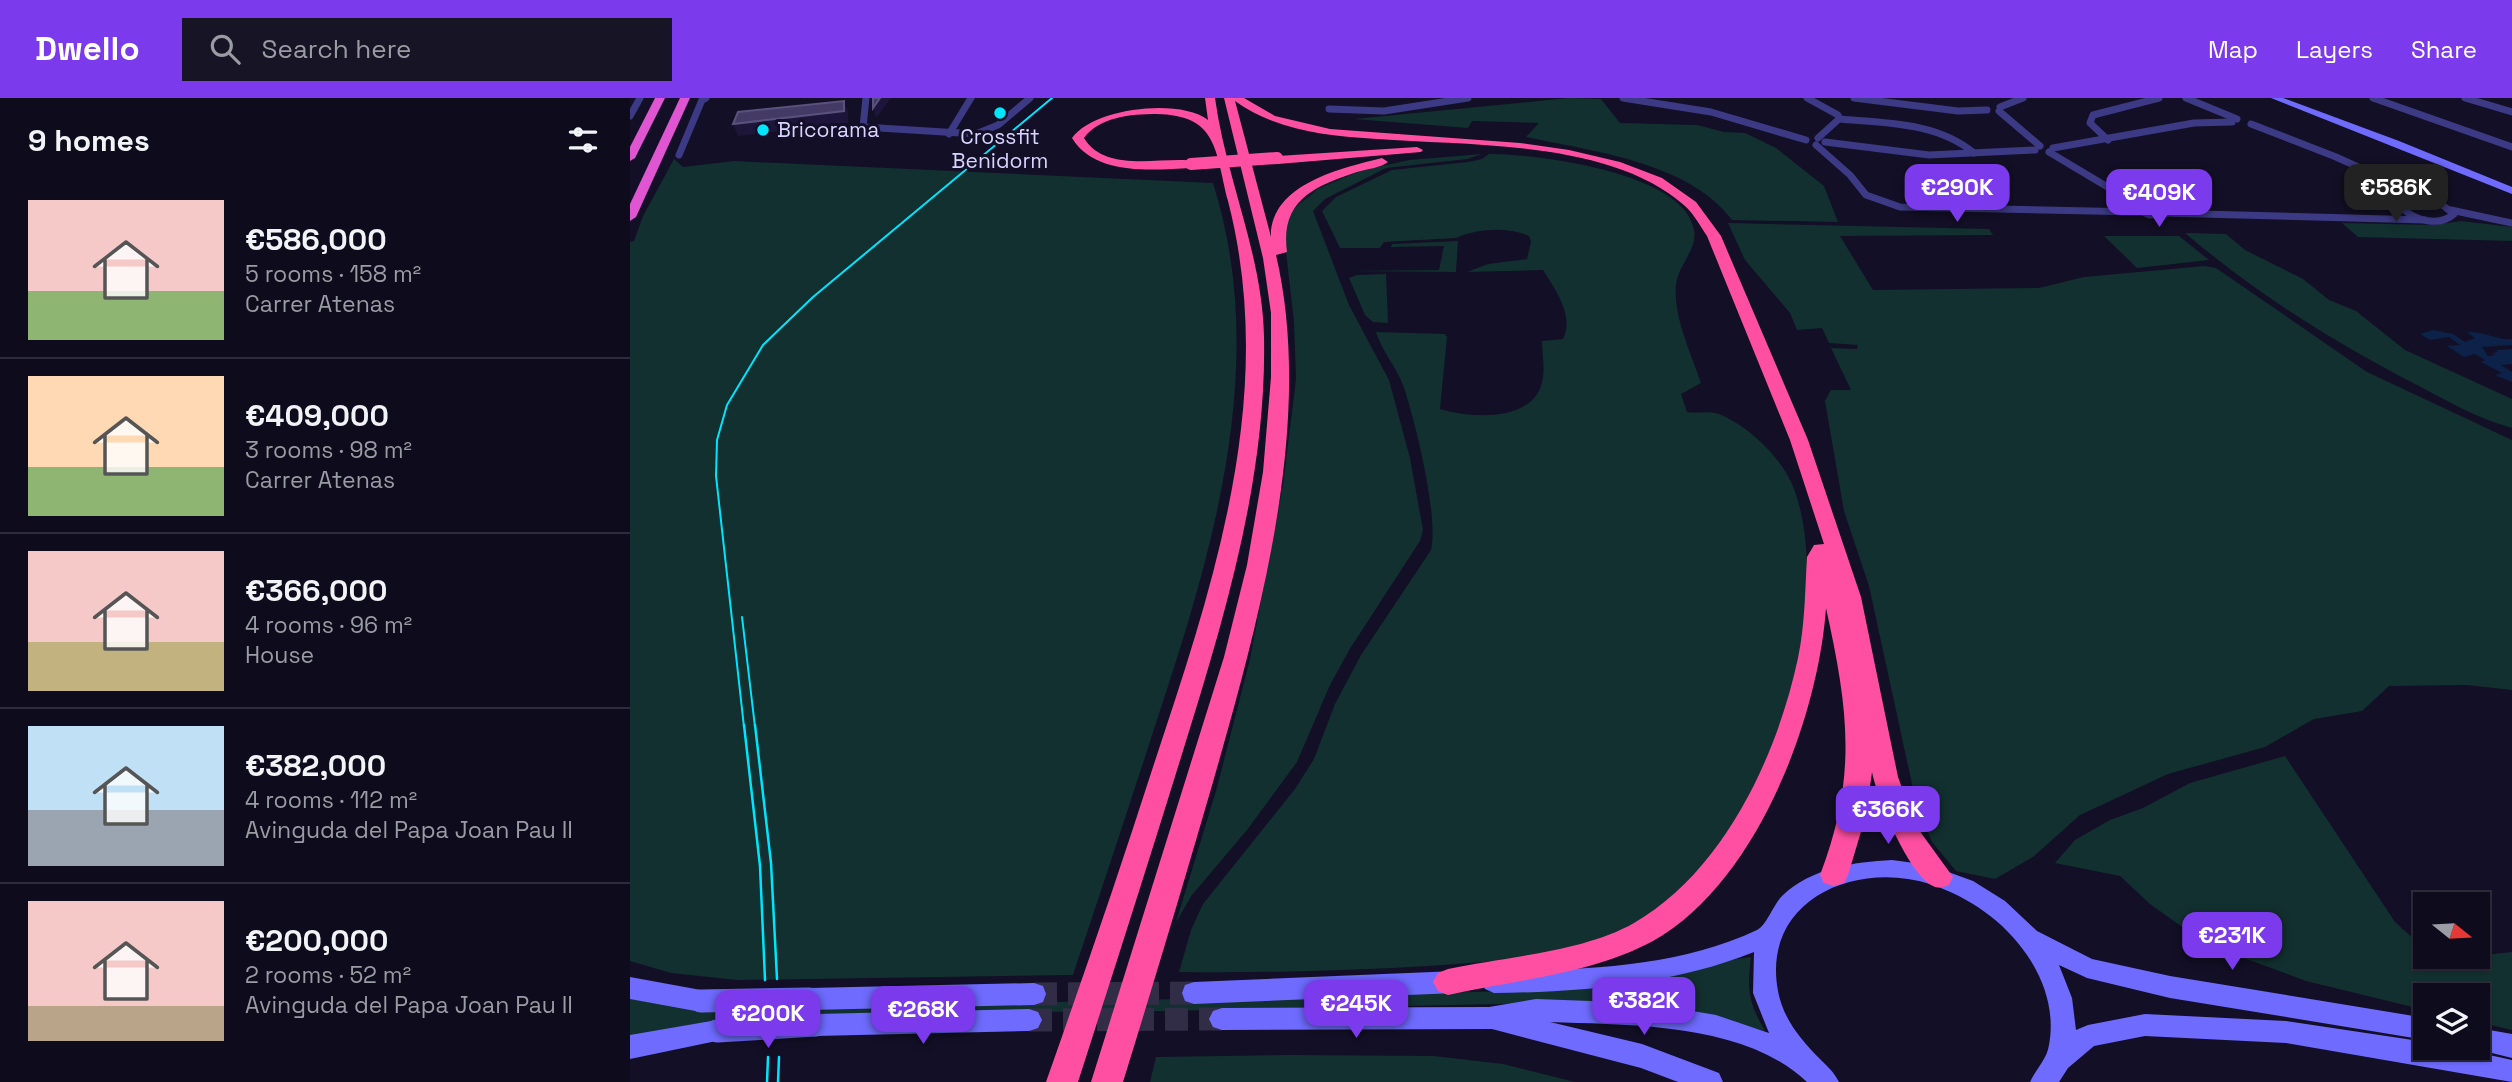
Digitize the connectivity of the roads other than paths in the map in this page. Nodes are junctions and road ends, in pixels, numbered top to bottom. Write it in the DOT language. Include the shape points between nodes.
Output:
graph roads {
  1 [pos="640,98"];
  2 [pos="660,98"];
  3 [pos="674,98"];
  4 [pos="685,98"];
  5 [pos="706,98"];
  6 [pos="866,98"];
  7 [pos="971,98"];
  8 [pos="1030,98"];
  9 [pos="1146,98"];
  10 [pos="1210,98"];
  11 [pos="1228,98"];
  12 [pos="1237,98"];
  13 [pos="1468,98"];
  14 [pos="1623,98"];
  15 [pos="1807,98"];
  16 [pos="1854,98"];
  17 [pos="2023,98"];
  18 [pos="2159,98"];
  19 [pos="2186,98"];
  20 [pos="2275,98"];
  21 [pos="2285,98"];
  22 [pos="2373,98"];
  23 [pos="2465,98"];
  24 [pos="630,99"];
  25 [pos="1980,101"];
  26 [pos="1987,108"];
  27 [pos="1329,109"];
  28 [pos="2000,109"];
  29 [pos="2512,112"];
  30 [pos="630,116"];
  31 [pos="1839,119"];
  32 [pos="2235,120"];
  33 [pos="949,134"];
  34 [pos="1218,138"];
  35 [pos="2108,140"];
  36 [pos="1820,142"];
  37 [pos="2512,147"];
  38 [pos="2038,148"];
  39 [pos="2051,150"];
  40 [pos="1974,153"];
  41 [pos="1549,154"];
  42 [pos="679,155"];
  43 [pos="630,158"];
  44 [pos="1191,165"];
  45 [pos="2512,186"];
  46 [pos="2512,191"];
  47 [pos="630,193"];
  48 [pos="2435,202"];
  49 [pos="2140,210"];
  50 [pos="2451,214"];
  51 [pos="630,217"];
  52 [pos="2425,220"];
  53 [pos="2512,224"];
  54 [pos="1278,430"];
  55 [pos="1817,534"];
  56 [pos="1834,875"];
  57 [pos="1939,877"];
  58 [pos="1768,936"];
  59 [pos="2031,938"];
  60 [pos="1448,982"];
  61 [pos="630,988"];
  62 [pos="1194,993"];
  63 [pos="1034,994"];
  64 [pos="1489,1018"];
  65 [pos="1222,1019"];
  66 [pos="1030,1020"];
  67 [pos="2413,1027"];
  68 [pos="2490,1041"];
  69 [pos="2512,1045"];
  70 [pos="630,1047"];
  71 [pos="1799,1059"];
  72 [pos="2059,1059"];
  73 [pos="2512,1072"];
  74 [pos="1062,1082"];
  75 [pos="1107,1082"];
  76 [pos="1710,1082"];
  77 [pos="1826,1082"];
  78 [pos="2043,1082"];
  1 -- 24 [label="street"];
  1 -- 30 [label="street"];
  2 -- 43 [label="highway"];
  3 -- 47 [label="highway"];
  4 -- 51 [label="highway"];
  5 -- 42 [label="street"];
  6 -- 33 [label="street" via="862,125 868,128"];
  7 -- 33 [label="street"];
  8 -- 33 [label="street" via="998,125 976,134"];
  9 -- 44 [label="highway" via="1087,121 1074,136 1076,145 1090,156 1115,163"];
  10 -- 34 [label="highway"];
  11 -- 54 [label="highway" via="1269,246 1280,316"];
  12 -- 41 [label="highway" via="1269,118 1313,129"];
  13 -- 27 [label="street" via="1384,111"];
  14 -- 36 [label="street" via="1711,112"];
  15 -- 31 [label="street" via="1829,108"];
  16 -- 26 [label="street" via="1958,111"];
  17 -- 28 [label="street"];
  18 -- 35 [label="street" via="2093,115 2090,123"];
  19 -- 32 [label="street"];
  20 -- 46 [label="main road"];
  21 -- 45 [label="main road"];
  22 -- 37 [label="street"];
  23 -- 29 [label="street"];
  25 -- 26 [label="street"];
  26 -- 28 [label="street"];
  28 -- 38 [label="street"];
  31 -- 36 [label="street"];
  31 -- 40 [label="street" via="1940,132 1958,139"];
  32 -- 35 [label="street" via="2199,122"];
  32 -- 48 [label="street" via="2336,157"];
  34 -- 44 [label="highway" via="1197,117 1157,111 1098,121 1078,138 1087,151 1109,160"];
  34 -- 74 [label="highway" via="1245,241 1254,299 1250,434 1206,642"];
  35 -- 39 [label="street"];
  36 -- 40 [label="street" via="1917,154"];
  36 -- 49 [label="street" via="1866,195 1900,207"];
  38 -- 39 [label="street"];
  38 -- 40 [label="street"];
  39 -- 49 [label="street"];
  41 -- 44 [label="highway, bridge" via="1469,148"];
  41 -- 54 [label="highway" via="1439,154 1389,161 1344,173 1308,191 1283,215 1278,228 1288,351"];
  41 -- 55 [label="highway" via="1646,181 1674,196 1702,224 1804,488"];
  41 -- 57 [label="highway" via="1601,162 1643,175 1683,197 1707,222 1816,488 1850,597 1885,777 1904,830"];
  48 -- 50 [label="street"];
  48 -- 52 [label="street" via="2403,203 2405,212"];
  49 -- 52 [label="street"];
  50 -- 52 [label="street"];
  50 -- 53 [label="street"];
  54 -- 75 [label="highway" via="1265,528 1242,640"];
  55 -- 56 [label="highway" via="1838,614 1858,754 1853,816"];
  55 -- 60 [label="highway" via="1811,646 1795,711 1756,801 1724,858 1701,887 1644,931 1614,945"];
  56 -- 57 [label="main road" via="1903,869"];
  56 -- 58 [label="main road" via="1805,889 1783,910"];
  57 -- 59 [label="main road" via="1994,905"];
  58 -- 60 [label="main road" via="1727,954 1661,970 1598,979"];
  58 -- 71 [label="main road" via="1762,975 1772,1018"];
  59 -- 67 [label="main road" via="2087,968 2170,987"];
  59 -- 72 [label="main road" via="2055,977 2065,1018"];
  60 -- 62 [label="main road"];
  61 -- 63 [label="main road, bridge" via="701,1001"];
  64 -- 65 [label="main road"];
  64 -- 71 [label="main road" via="1536,1010 1645,1014 1716,1026"];
  64 -- 76 [label="main road" via="1642,1056"];
  66 -- 70 [label="main road, bridge" via="717,1031"];
  68 -- 69 [label="main road"];
  71 -- 77 [label="main road"];
  72 -- 73 [label="main road" via="2088,1036 2146,1025 2286,1032"];
  72 -- 78 [label="main road"];
}
